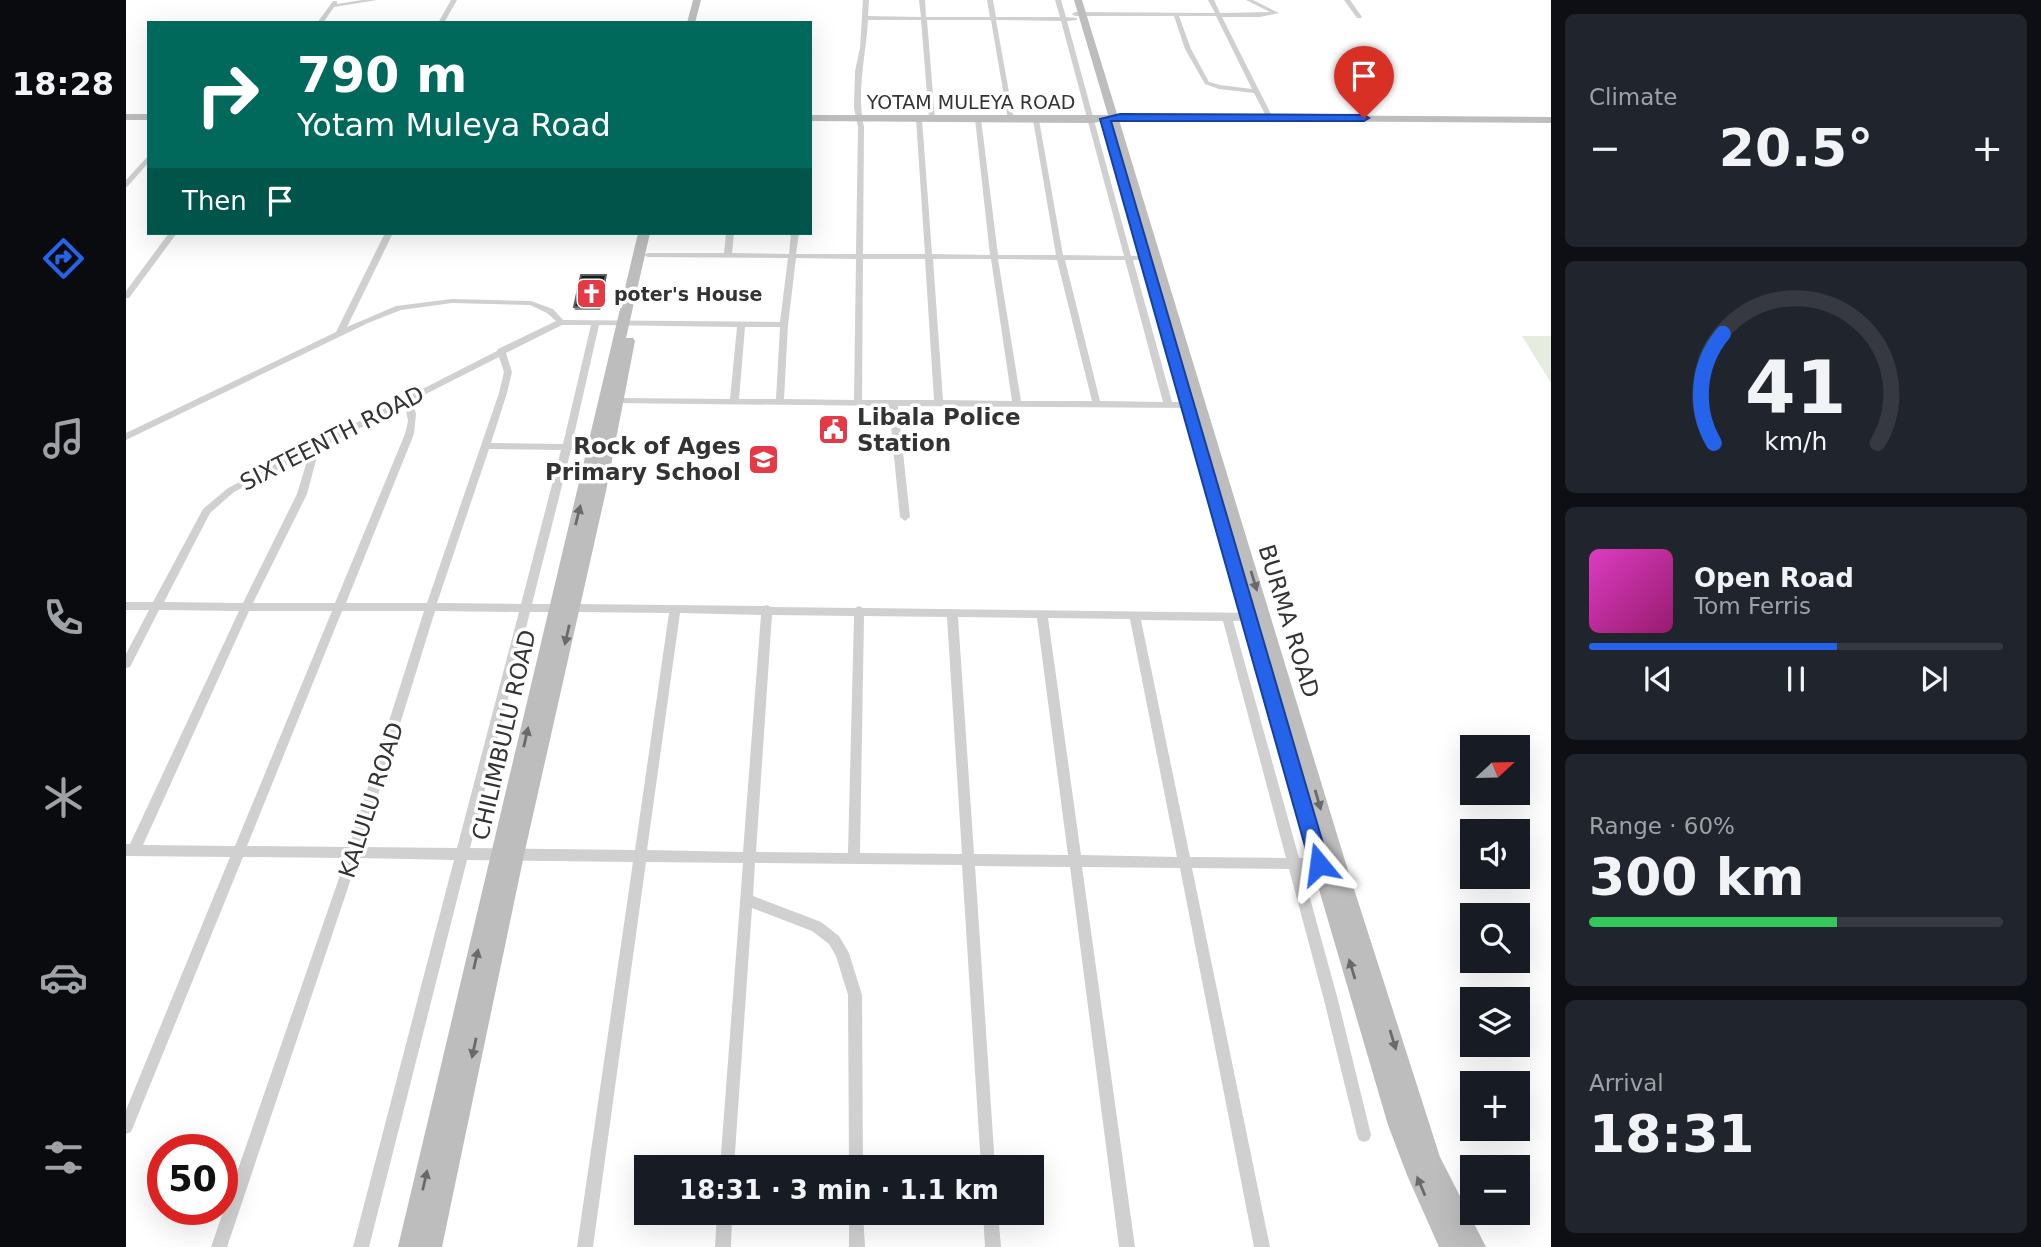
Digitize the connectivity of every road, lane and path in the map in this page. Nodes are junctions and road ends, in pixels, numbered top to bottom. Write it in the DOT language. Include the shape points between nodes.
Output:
graph roads {
  1 [pos="374,0"];
  2 [pos="454,0"];
  3 [pos="697,0"];
  4 [pos="704,0"];
  5 [pos="866,0"];
  6 [pos="922,0"];
  7 [pos="990,0"];
  8 [pos="1058,0"];
  9 [pos="1211,0"];
  10 [pos="1249,0"];
  11 [pos="1347,0"];
  12 [pos="334,3"];
  13 [pos="1074,11"];
  14 [pos="1176,15"];
  15 [pos="1218,15"];
  16 [pos="866,18"];
  17 [pos="924,18"];
  18 [pos="993,18"];
  19 [pos="1359,18"];
  20 [pos="321,21"];
  21 [pos="441,21"];
  22 [pos="692,21"];
  23 [pos="699,21"];
  24 [pos="1256,91"];
  25 [pos="126,117"];
  26 [pos="147,117"];
  27 [pos="812,118"];
  28 [pos="1270,118"];
  29 [pos="858,119"];
  30 [pos="919,119"];
  31 [pos="932,119"];
  32 [pos="1104,119"];
  33 [pos="978,120"];
  34 [pos="1011,120"];
  35 [pos="1036,120"];
  36 [pos="1551,120"];
  37 [pos="147,159"];
  38 [pos="126,185"];
  39 [pos="172,235"];
  40 [pos="387,235"];
  41 [pos="643,235"];
  42 [pos="653,235"];
  43 [pos="730,235"];
  44 [pos="795,235"];
  45 [pos="648,255"];
  46 [pos="728,255"];
  47 [pos="793,256"];
  48 [pos="860,256"];
  49 [pos="929,256"];
  50 [pos="994,257"];
  51 [pos="1060,257"];
  52 [pos="1143,258"];
  53 [pos="126,296"];
  54 [pos="561,322"];
  55 [pos="596,322"];
  56 [pos="628,323"];
  57 [pos="741,325"];
  58 [pos="784,325"];
  59 [pos="339,334"];
  60 [pos="502,351"];
  61 [pos="407,400"];
  62 [pos="617,401"];
  63 [pos="734,401"];
  64 [pos="780,401"];
  65 [pos="858,402"];
  66 [pos="894,403"];
  67 [pos="939,403"];
  68 [pos="1017,403"];
  69 [pos="1168,404"];
  70 [pos="1097,405"];
  71 [pos="1193,405"];
  72 [pos="126,437"];
  73 [pos="486,446"];
  74 [pos="567,446"];
  75 [pos="595,447"];
  76 [pos="315,448"];
  77 [pos="905,517"];
  78 [pos="126,606"];
  79 [pos="157,606"];
  80 [pos="340,607"];
  81 [pos="430,607"];
  82 [pos="245,608"];
  83 [pos="525,608"];
  84 [pos="564,608"];
  85 [pos="675,609"];
  86 [pos="767,609"];
  87 [pos="859,610"];
  88 [pos="952,612"];
  89 [pos="1042,614"];
  90 [pos="1135,616"];
  91 [pos="1227,617"];
  92 [pos="1256,617"];
  93 [pos="126,664"];
  94 [pos="130,850"];
  95 [pos="240,852"];
  96 [pos="354,852"];
  97 [pos="462,855"];
  98 [pos="507,855"];
  99 [pos="639,856"];
  100 [pos="749,858"];
  101 [pos="854,859"];
  102 [pos="968,861"];
  103 [pos="1074,861"];
  104 [pos="1186,862"];
  105 [pos="1294,864"];
  106 [pos="1328,864"];
  107 [pos="746,900"];
  108 [pos="126,1127"];
  109 [pos="1364,1135"];
  110 [pos="728,1155"];
  111 [pos="856,1155"];
  112 [pos="987,1155"];
  113 [pos="724,1225"];
  114 [pos="856,1225"];
  115 [pos="991,1225"];
  116 [pos="219,1247"];
  117 [pos="361,1247"];
  118 [pos="410,1247"];
  119 [pos="430,1247"];
  120 [pos="584,1247"];
  121 [pos="723,1247"];
  122 [pos="857,1247"];
  123 [pos="993,1247"];
  124 [pos="1127,1247"];
  125 [pos="1262,1247"];
  126 [pos="1451,1247"];
  127 [pos="1474,1247"];
  1 -- 12 [label="street"];
  2 -- 21 [label="street"];
  3 -- 22 [label="main road"];
  4 -- 23 [label="main road"];
  5 -- 16 [label="street"];
  6 -- 17 [label="street"];
  7 -- 18 [label="street"];
  8 -- 13 [label="street"];
  9 -- 15 [label="street"];
  10 -- 15 [label="street" via="1277,13"];
  11 -- 19 [label="street"];
  12 -- 20 [label="street"];
  13 -- 14 [label="street"];
  13 -- 18 [label="street"];
  13 -- 32 [label="main road, BURMA ROAD"];
  14 -- 15 [label="street"];
  14 -- 24 [label="street" via="1207,83"];
  15 -- 24 [label="street"];
  16 -- 17 [label="street"];
  16 -- 29 [label="street" via="858,71"];
  17 -- 18 [label="street"];
  17 -- 31 [label="street"];
  18 -- 34 [label="street"];
  24 -- 28 [label="street"];
  25 -- 26 [label="main road"];
  27 -- 29 [label="main road, YOTAM MULEYA ROAD"];
  28 -- 32 [label="main road, YOTAM MULEYA ROAD"];
  28 -- 36 [label="main road, YOTAM MULEYA ROAD"];
  29 -- 30 [label="main road, YOTAM MULEYA ROAD"];
  29 -- 48 [label="street"];
  30 -- 31 [label="main road, YOTAM MULEYA ROAD"];
  30 -- 49 [label="street"];
  31 -- 33 [label="main road, YOTAM MULEYA ROAD"];
  32 -- 35 [label="main road, YOTAM MULEYA ROAD"];
  32 -- 52 [label="main road, BURMA ROAD"];
  33 -- 34 [label="main road, YOTAM MULEYA ROAD"];
  33 -- 50 [label="street"];
  34 -- 35 [label="main road, YOTAM MULEYA ROAD"];
  35 -- 51 [label="street"];
  37 -- 38 [label="street"];
  39 -- 53 [label="street"];
  40 -- 59 [label="street"];
  41 -- 56 [label="main road, CHILIMBULU ROAD"];
  42 -- 45 [label="main road, CHILIMBULU ROAD"];
  43 -- 46 [label="street"];
  44 -- 47 [label="street"];
  45 -- 46 [label="street"];
  45 -- 56 [label="main road, CHILIMBULU ROAD"];
  46 -- 47 [label="street"];
  47 -- 48 [label="street"];
  47 -- 58 [label="street"];
  48 -- 49 [label="street"];
  48 -- 65 [label="street"];
  49 -- 50 [label="street"];
  49 -- 67 [label="street"];
  50 -- 51 [label="street"];
  50 -- 68 [label="street"];
  51 -- 52 [label="street"];
  51 -- 70 [label="street"];
  52 -- 69 [label="street"];
  52 -- 71 [label="main road, BURMA ROAD"];
  54 -- 55 [label="street, SIXTEENTH ROAD"];
  54 -- 59 [label="street" via="531,303 452,301 398,308"];
  54 -- 60 [label="street, SIXTEENTH ROAD"];
  55 -- 56 [label="street, SIXTEENTH ROAD"];
  55 -- 74 [label="street"];
  56 -- 57 [label="street, SIXTEENTH ROAD"];
  56 -- 62 [label="main road, CHILIMBULU ROAD"];
  56 -- 75 [label="main road, CHILIMBULU ROAD"];
  57 -- 58 [label="street, SIXTEENTH ROAD"];
  57 -- 63 [label="street"];
  58 -- 64 [label="street"];
  59 -- 72 [label="street"];
  60 -- 61 [label="street, SIXTEENTH ROAD"];
  60 -- 73 [label="street, KALULU ROAD" via="508,372"];
  61 -- 76 [label="street, SIXTEENTH ROAD"];
  61 -- 80 [label="street" via="413,415 411,431"];
  62 -- 63 [label="street"];
  62 -- 84 [label="main road, CHILIMBULU ROAD"];
  63 -- 64 [label="street"];
  64 -- 65 [label="street"];
  65 -- 66 [label="street"];
  66 -- 67 [label="street"];
  66 -- 77 [label="street"];
  67 -- 68 [label="street"];
  68 -- 70 [label="street"];
  69 -- 70 [label="street"];
  69 -- 71 [label="street"];
  71 -- 92 [label="main road, BURMA ROAD"];
  73 -- 74 [label="street"];
  73 -- 81 [label="street, KALULU ROAD"];
  74 -- 75 [label="street"];
  74 -- 83 [label="street"];
  84 -- 75 [label="main road, CHILIMBULU ROAD, one-way"];
  76 -- 79 [label="street, SIXTEENTH ROAD" via="212,504"];
  76 -- 82 [label="street" via="302,494"];
  78 -- 79 [label="street"];
  79 -- 82 [label="street"];
  79 -- 93 [label="street, SIXTEENTH ROAD"];
  80 -- 81 [label="street"];
  80 -- 82 [label="street"];
  80 -- 95 [label="street"];
  81 -- 83 [label="street"];
  81 -- 96 [label="street, KALULU ROAD"];
  82 -- 94 [label="street"];
  83 -- 84 [label="street"];
  83 -- 97 [label="street"];
  84 -- 85 [label="street"];
  84 -- 98 [label="main road, CHILIMBULU ROAD"];
  85 -- 86 [label="street"];
  85 -- 99 [label="street"];
  86 -- 87 [label="street"];
  86 -- 100 [label="street"];
  87 -- 88 [label="street"];
  87 -- 101 [label="street"];
  88 -- 89 [label="street"];
  88 -- 102 [label="street"];
  89 -- 90 [label="street"];
  89 -- 103 [label="street"];
  90 -- 91 [label="street"];
  90 -- 104 [label="street"];
  91 -- 92 [label="street"];
  91 -- 105 [label="street"];
  92 -- 106 [label="main road, BURMA ROAD"];
  94 -- 95 [label="street"];
  95 -- 96 [label="street"];
  95 -- 108 [label="street"];
  96 -- 97 [label="street"];
  96 -- 116 [label="street, KALULU ROAD"];
  97 -- 98 [label="street"];
  97 -- 117 [label="street"];
  98 -- 99 [label="street"];
  118 -- 98 [label="main road, CHILIMBULU ROAD, one-way"];
  98 -- 119 [label="main road, CHILIMBULU ROAD, one-way"];
  99 -- 100 [label="street"];
  99 -- 120 [label="street"];
  100 -- 101 [label="street"];
  100 -- 107 [label="street"];
  101 -- 102 [label="street"];
  102 -- 103 [label="street"];
  102 -- 112 [label="street"];
  103 -- 104 [label="street"];
  103 -- 124 [label="street"];
  104 -- 105 [label="street"];
  104 -- 125 [label="street"];
  105 -- 106 [label="street"];
  105 -- 109 [label="street"];
  126 -- 106 [label="main road, BURMA ROAD, one-way" via="1409,1155"];
  106 -- 127 [label="main road, BURMA ROAD, one-way" via="1430,1160"];
  107 -- 110 [label="street"];
  107 -- 111 [label="street" via="816,926 834,940 842,954 855,995"];
  113 -- 121 [label="street"];
  114 -- 122 [label="street"];
  115 -- 123 [label="street"];
}
